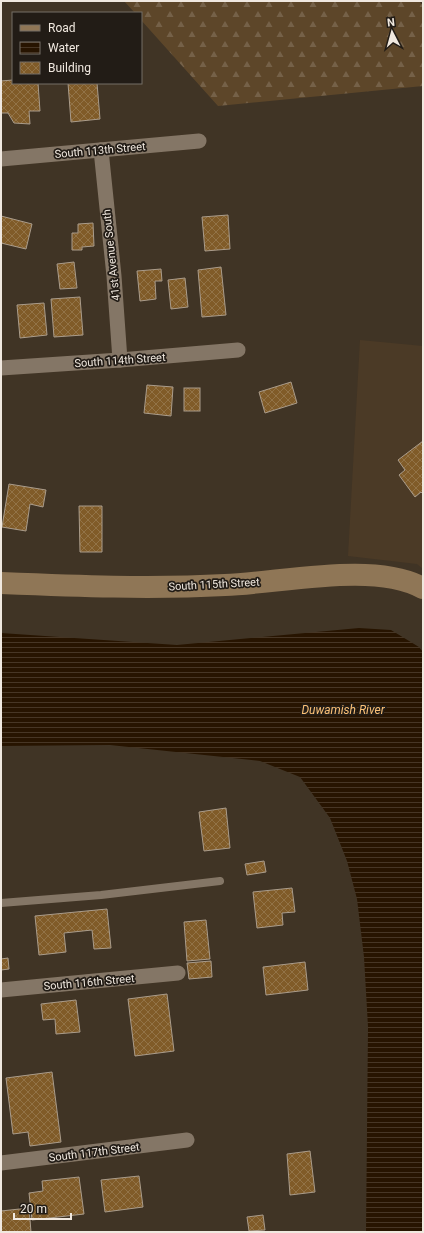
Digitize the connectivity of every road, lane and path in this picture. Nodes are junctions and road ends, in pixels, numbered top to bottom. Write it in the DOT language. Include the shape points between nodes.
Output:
graph roads {
  1 [pos="200,141"];
  2 [pos="101,150"];
  3 [pos="1,159"];
  4 [pos="238,350"];
  5 [pos="120,360"];
  6 [pos="1,368"];
  7 [pos="419,581"];
  8 [pos="1,583"];
  9 [pos="220,880"];
  10 [pos="1,903"];
  11 [pos="178,973"];
  12 [pos="1,990"];
  13 [pos="187,1140"];
  14 [pos="1,1163"];
  1 -- 2 [label="street, South 113th Street"];
  2 -- 3 [label="street, South 113th Street"];
  2 -- 5 [label="street, 41st Avenue South"];
  4 -- 5 [label="street, South 114th Street"];
  5 -- 6 [label="street, South 114th Street"];
  7 -- 8 [label="street, South 115th Street" via="367,575 226,585"];
  9 -- 10 [label="lane" via="101,895"];
  11 -- 12 [label="street, South 116th Street"];
  13 -- 14 [label="street, South 117th Street"];
}
